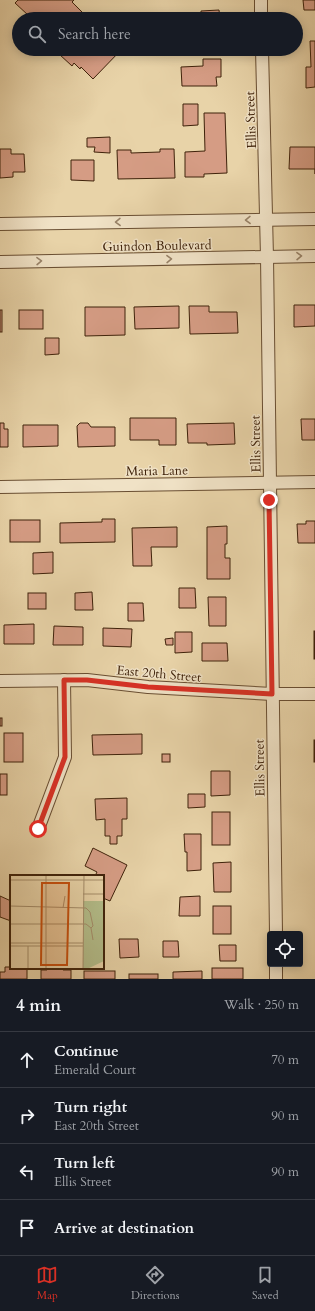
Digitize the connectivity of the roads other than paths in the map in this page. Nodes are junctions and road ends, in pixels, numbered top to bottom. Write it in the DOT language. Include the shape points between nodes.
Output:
graph roads {
  1 [pos="260,0"];
  2 [pos="261,12"];
  3 [pos="262,56"];
  4 [pos="315,218"];
  5 [pos="266,220"];
  6 [pos="0,224"];
  7 [pos="315,256"];
  8 [pos="267,257"];
  9 [pos="0,262"];
  10 [pos="269,482"];
  11 [pos="315,482"];
  12 [pos="0,487"];
  13 [pos="64,680"];
  14 [pos="0,681"];
  15 [pos="272,694"];
  16 [pos="315,694"];
  17 [pos="38,829"];
  18 [pos="276,931"];
  19 [pos="276,967"];
  20 [pos="276,979"];
  1 -- 2 [label="street"];
  3 -- 5 [label="street, Ellis Street"];
  4 -- 5 [label="street, Guindon Boulevard"];
  5 -- 6 [label="street, Guindon Boulevard, one-way"];
  5 -- 8 [label="street, Ellis Street"];
  8 -- 7 [label="street, Guindon Boulevard, one-way"];
  9 -- 8 [label="street, Guindon Boulevard, one-way"];
  8 -- 10 [label="street, Ellis Street"];
  10 -- 11 [label="street, Maria Lane"];
  10 -- 12 [label="street, Maria Lane"];
  10 -- 15 [label="street, Ellis Street"];
  13 -- 14 [label="street, East 20th Street"];
  13 -- 15 [label="street, East 20th Street"];
  13 -- 17 [label="street" via="65,757"];
  15 -- 16 [label="street, East 20th Street"];
  15 -- 18 [label="street, Ellis Street"];
  19 -- 20 [label="street"];
}
